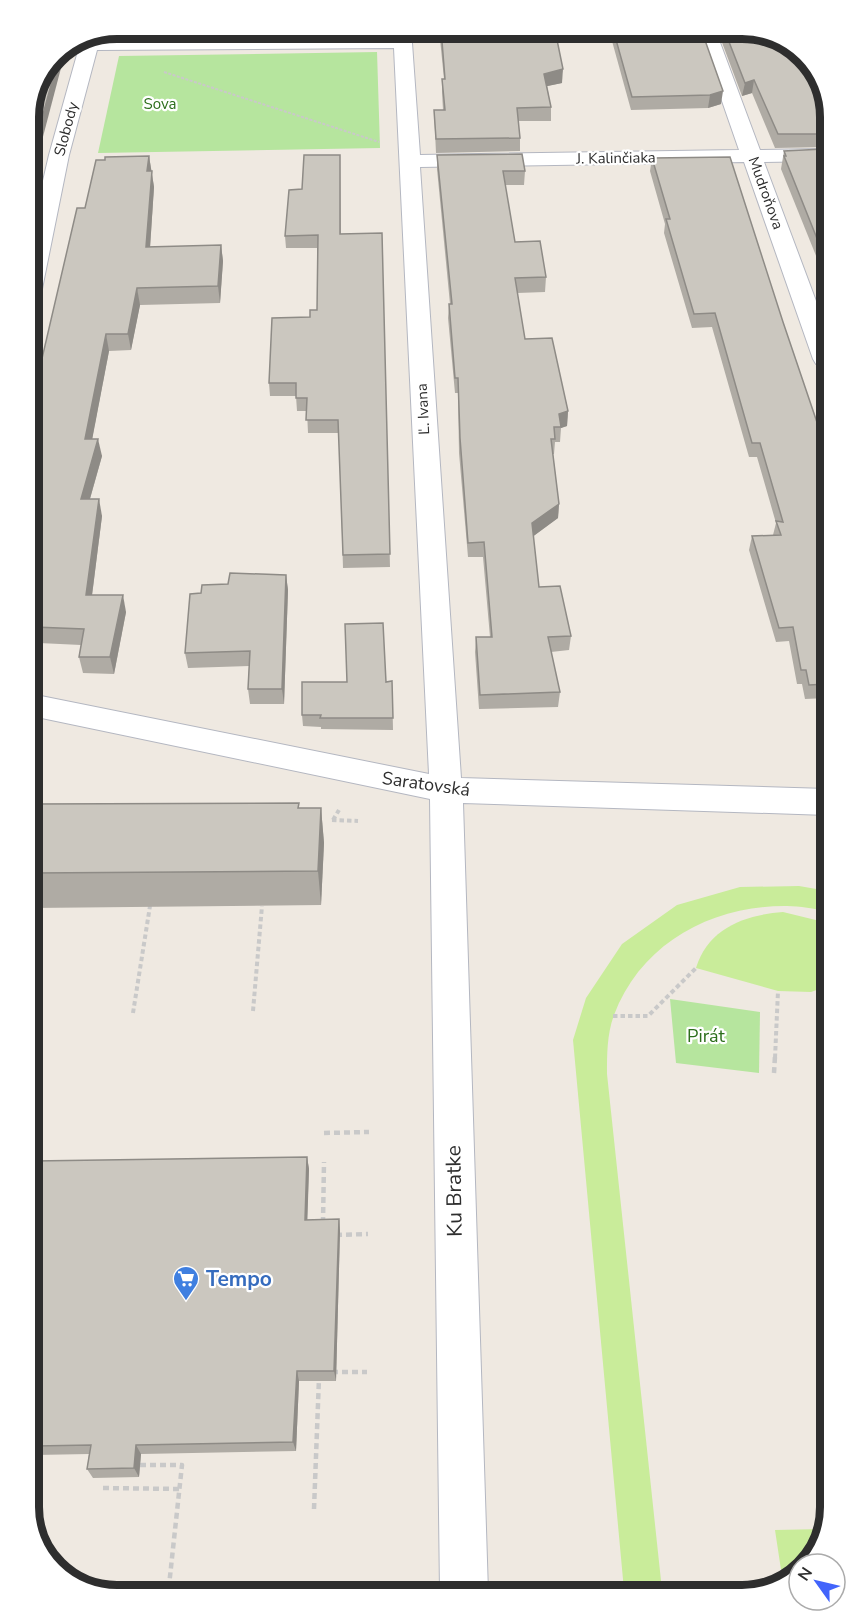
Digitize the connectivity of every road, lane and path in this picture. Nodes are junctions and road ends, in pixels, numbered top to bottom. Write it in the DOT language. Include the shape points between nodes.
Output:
graph roads {
  1 [pos="244,39"];
  2 [pos="402,39"];
  3 [pos="710,39"];
  4 [pos="95,43"];
  5 [pos="84,46"];
  6 [pos="159,71"];
  7 [pos="383,143"];
  8 [pos="820,155"];
  9 [pos="753,156"];
  10 [pos="409,161"];
  11 [pos="39,247"];
  12 [pos="820,345"];
  13 [pos="39,706"];
  14 [pos="446,790"];
  15 [pos="820,802"];
  16 [pos="339,810"];
  17 [pos="358,821"];
  18 [pos="150,906"];
  19 [pos="262,906"];
  20 [pos="696,968"];
  21 [pos="778,991"];
  22 [pos="253,1011"];
  23 [pos="133,1013"];
  24 [pos="613,1016"];
  25 [pos="774,1073"];
  26 [pos="324,1132"];
  27 [pos="369,1132"];
  28 [pos="324,1162"];
  29 [pos="368,1234"];
  30 [pos="323,1235"];
  31 [pos="334,1235"];
  32 [pos="367,1372"];
  33 [pos="140,1465"];
  34 [pos="103,1488"];
  35 [pos="180,1489"];
  36 [pos="314,1509"];
  37 [pos="169,1585"];
  38 [pos="464,1585"];
  1 -- 4 [label="street"];
  2 -- 10 [label="street, Ľ. Ivana"];
  3 -- 9 [label="street, Mudroňova"];
  5 -- 11 [label="street, Slobody"];
  6 -- 7 [label="path"];
  8 -- 9 [label="street, J. Kalinčiaka"];
  9 -- 10 [label="street, J. Kalinčiaka"];
  9 -- 12 [label="street, Mudroňova"];
  10 -- 14 [label="street, Ľ. Ivana"];
  13 -- 14 [label="street, Saratovská"];
  14 -- 15 [label="street, Saratovská"];
  14 -- 38 [label="street, Ku Bratke"];
  16 -- 17 [label="path" via="332,820"];
  18 -- 23 [label="path"];
  19 -- 22 [label="path"];
  20 -- 24 [label="path" via="648,1016"];
  21 -- 25 [label="path"];
  26 -- 27 [label="path"];
  28 -- 30 [label="path"];
  29 -- 31 [label="path"];
  32 -- 36 [label="path" via="320,1371"];
  33 -- 35 [label="path" via="182,1465"];
  34 -- 35 [label="path"];
  35 -- 37 [label="path"];
}
